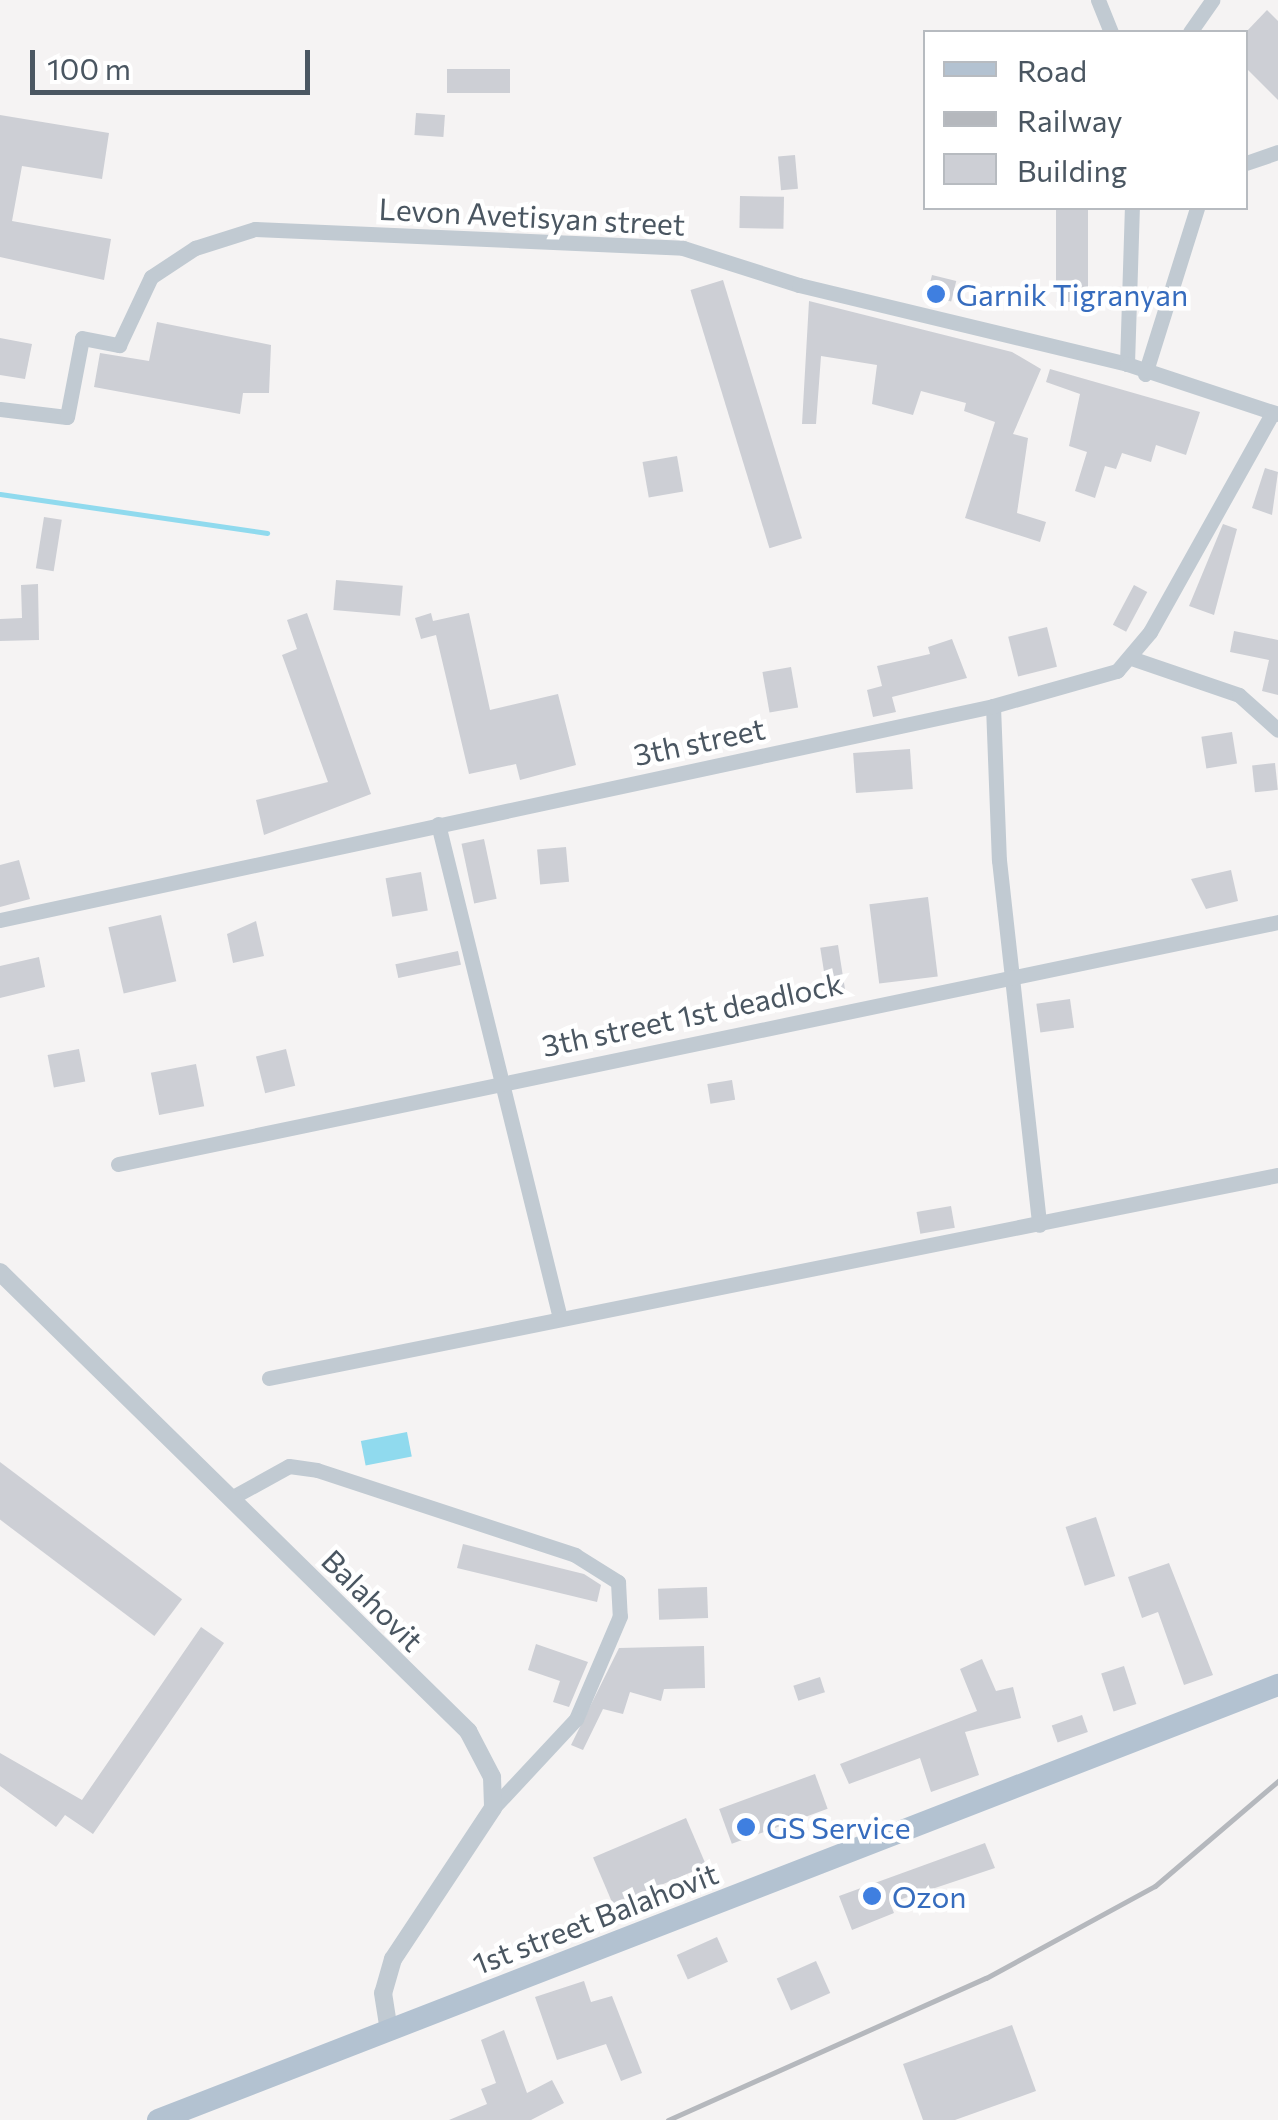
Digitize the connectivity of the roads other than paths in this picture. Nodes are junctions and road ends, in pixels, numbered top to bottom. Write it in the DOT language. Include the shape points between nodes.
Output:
graph roads {
  1 [pos="1098,0"];
  2 [pos="1212,0"];
  3 [pos="1110,30"];
  4 [pos="1191,30"];
  5 [pos="1278,152"];
  6 [pos="1248,162"];
  7 [pos="1132,210"];
  8 [pos="1196,210"];
  9 [pos="1127,364"];
  10 [pos="1145,374"];
  11 [pos="0,408"];
  12 [pos="1274,416"];
  13 [pos="1131,658"];
  14 [pos="994,706"];
  15 [pos="1278,730"];
  16 [pos="438,824"];
  17 [pos="0,920"];
  18 [pos="1278,922"];
  19 [pos="1012,974"];
  20 [pos="500,1084"];
  21 [pos="118,1164"];
  22 [pos="1278,1175"];
  23 [pos="1039,1225"];
  24 [pos="0,1272"];
  25 [pos="560,1314"];
  26 [pos="269,1378"];
  27 [pos="230,1498"];
  28 [pos="1278,1685"];
  29 [pos="493,1808"];
  30 [pos="390,2029"];
  31 [pos="158,2120"];
  1 -- 3 [label="street"];
  2 -- 4 [label="street"];
  5 -- 6 [label="street"];
  7 -- 9 [label="street"];
  8 -- 10 [label="street"];
  9 -- 10 [label="street, Levon Avetisyan street"];
  9 -- 11 [label="street, Levon Avetisyan street" via="799,286 684,248 255,229 195,248 151,277 118,345 82,338 68,417"];
  10 -- 12 [label="street, Levon Avetisyan street"];
  12 -- 13 [label="street"];
  13 -- 14 [label="street, 3th street" via="1117,671"];
  13 -- 15 [label="street" via="1239,696"];
  14 -- 16 [label="street, 3th street"];
  14 -- 19 [label="street"];
  16 -- 17 [label="street, 3th street"];
  16 -- 20 [label="street"];
  18 -- 19 [label="street, 3th street 1st deadlock"];
  19 -- 20 [label="street, 3th street 1st deadlock"];
  19 -- 23 [label="street"];
  20 -- 21 [label="street, 3th street 1st deadlock"];
  20 -- 25 [label="street"];
  22 -- 23 [label="street"];
  23 -- 25 [label="street"];
  24 -- 27 [label="street, Balahovit"];
  25 -- 26 [label="street"];
  27 -- 29 [label="street, Balahovit" via="468,1731 492,1777"];
  27 -- 29 [label="street" via="289,1466 316,1470 574,1555 618,1582 620,1616 576,1719"];
  28 -- 30 [label="main road, 1st street Balahovit"];
  29 -- 30 [label="street" via="393,1959 382,1993"];
  30 -- 31 [label="main road, 1st street Balahovit"];
}
